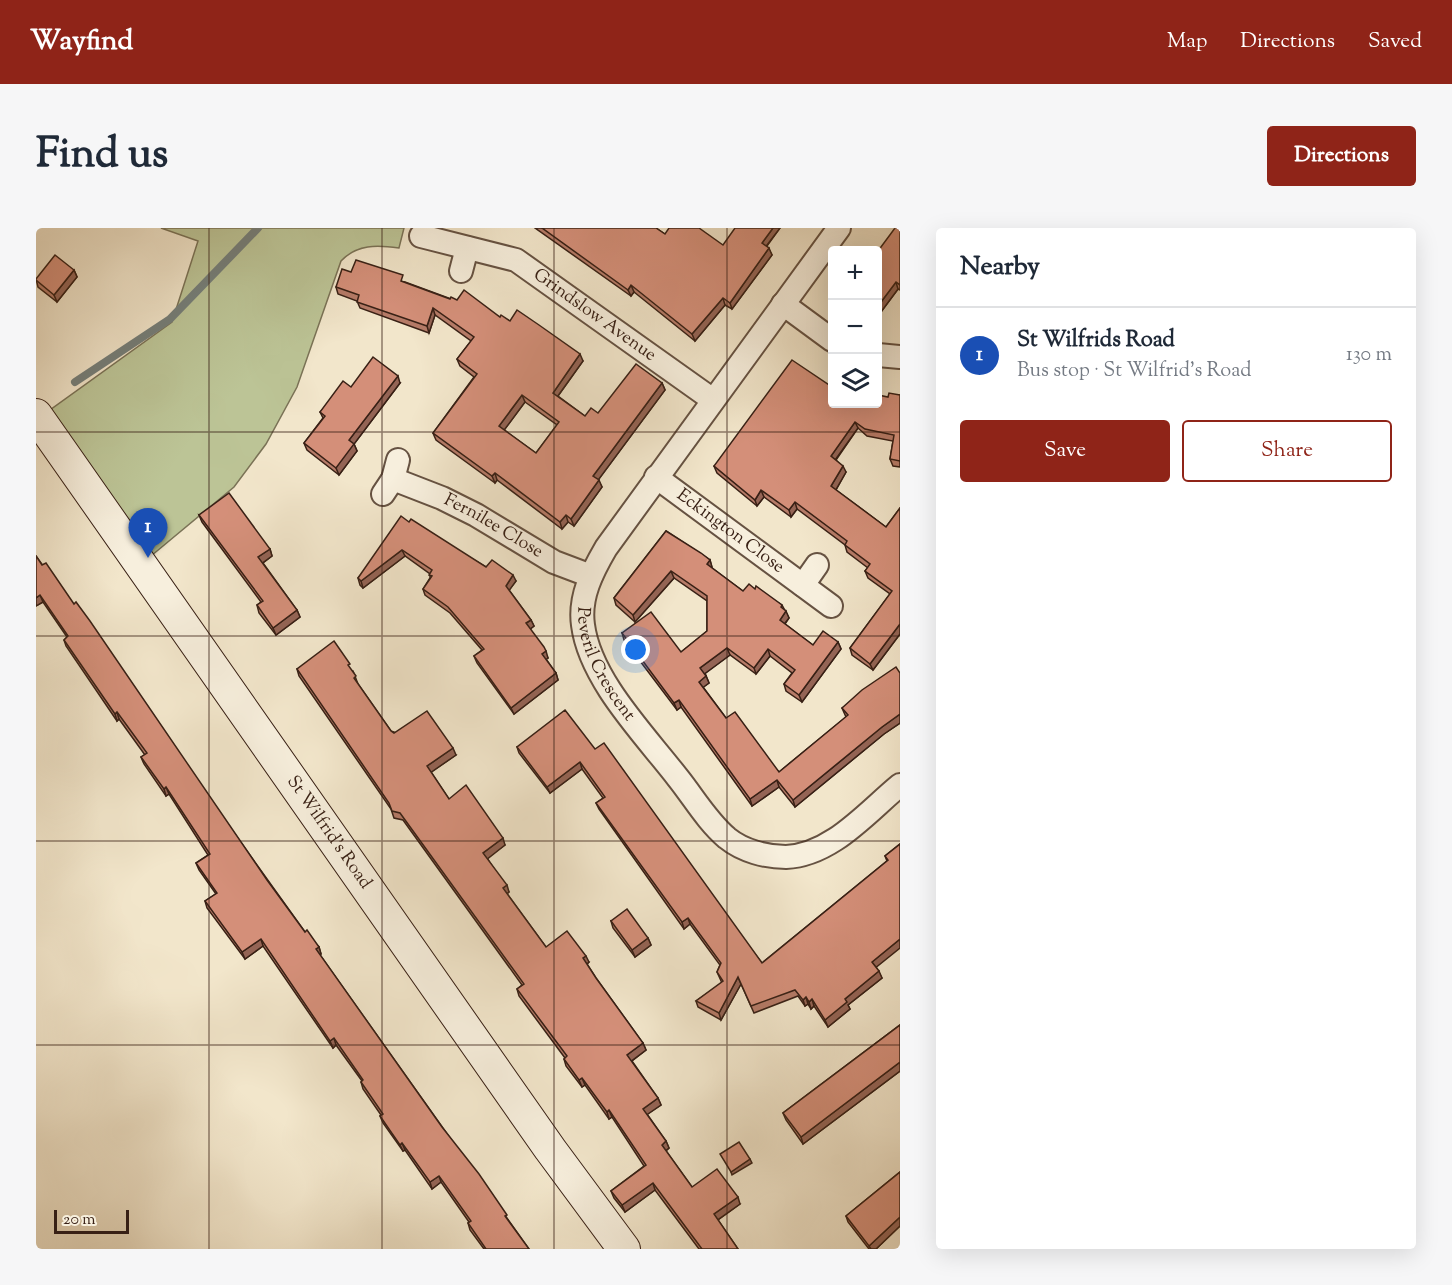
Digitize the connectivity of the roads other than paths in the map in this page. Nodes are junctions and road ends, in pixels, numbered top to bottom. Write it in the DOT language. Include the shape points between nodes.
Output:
graph roads {
  1 [pos="839,228"];
  2 [pos="421,236"];
  3 [pos="467,248"];
  4 [pos="461,271"];
  5 [pos="783,304"];
  6 [pos="828,337"];
  7 [pos="882,355"];
  8 [pos="900,357"];
  9 [pos="713,400"];
  10 [pos="36,415"];
  11 [pos="656,477"];
  12 [pos="392,478"];
  13 [pos="817,565"];
  14 [pos="591,576"];
  15 [pos="803,585"];
  16 [pos="831,606"];
  17 [pos="900,786"];
  18 [pos="624,1249"];
  1 -- 5 [label="street, Peveril Crescent"];
  2 -- 3 [label="street, Grindslow Avenue"];
  3 -- 4 [label="street"];
  3 -- 9 [label="street, Grindslow Avenue" via="524,265"];
  5 -- 6 [label="street"];
  5 -- 9 [label="street, Peveril Crescent"];
  7 -- 8 [label="street"];
  9 -- 11 [label="street, Peveril Crescent"];
  10 -- 18 [label="street, St Wilfrid's Road"];
  11 -- 14 [label="street, Peveril Crescent"];
  11 -- 15 [label="street, Eckington Close"];
  12 -- 14 [label="street, Fernilee Close" via="459,506 544,556"];
  13 -- 15 [label="street, Eckington Close"];
  14 -- 17 [label="street, Peveril Crescent" via="583,603 583,623 596,666 714,826 740,846 769,856 803,855 831,842"];
  15 -- 16 [label="street, Eckington Close"];
}
